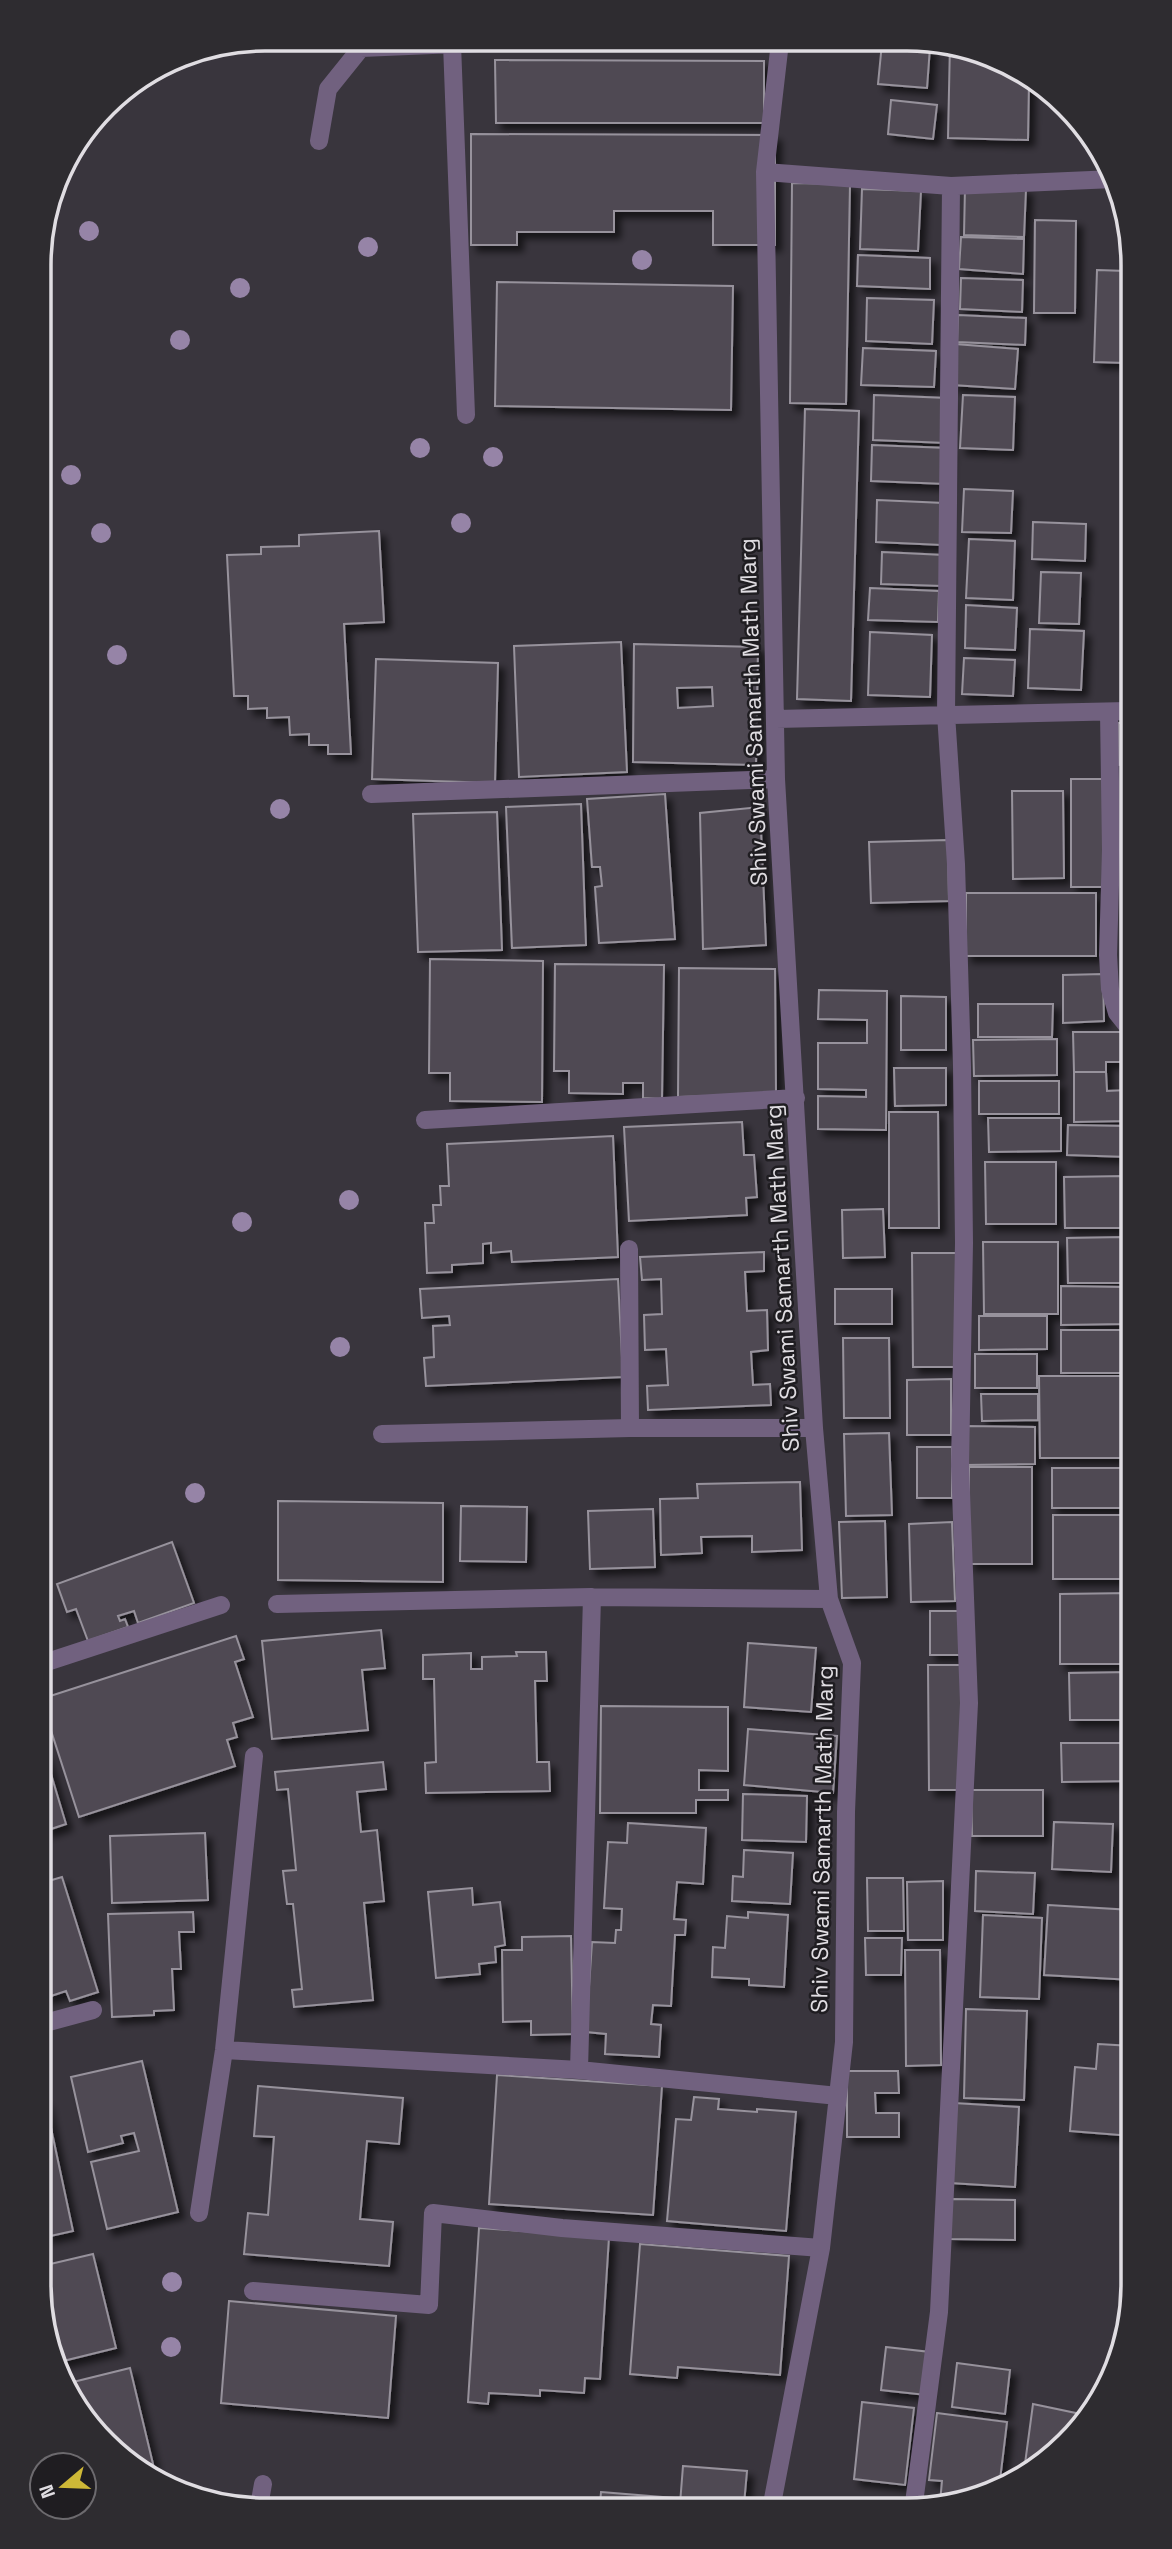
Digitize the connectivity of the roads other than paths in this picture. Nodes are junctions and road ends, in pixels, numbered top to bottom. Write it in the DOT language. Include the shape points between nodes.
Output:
graph roads {
  1 [pos="359,51"];
  2 [pos="452,51"];
  3 [pos="779,51"];
  4 [pos="319,141"];
  5 [pos="765,172"];
  6 [pos="1103,179"];
  7 [pos="951,186"];
  8 [pos="466,415"];
  9 [pos="1121,711"];
  10 [pos="1109,712"];
  11 [pos="946,715"];
  12 [pos="776,719"];
  13 [pos="776,779"];
  14 [pos="371,794"];
  15 [pos="1121,1018"];
  16 [pos="796,1098"];
  17 [pos="425,1119"];
  18 [pos="629,1249"];
  19 [pos="630,1428"];
  20 [pos="814,1428"];
  21 [pos="383,1434"];
  22 [pos="592,1597"];
  23 [pos="830,1599"];
  24 [pos="276,1604"];
  25 [pos="221,1605"];
  26 [pos="51,1661"];
  27 [pos="254,1756"];
  28 [pos="93,2010"];
  29 [pos="51,2021"];
  30 [pos="224,2050"];
  31 [pos="579,2070"];
  32 [pos="838,2096"];
  33 [pos="199,2213"];
  34 [pos="821,2249"];
  35 [pos="253,2291"];
  36 [pos="263,2484"];
  37 [pos="915,2497"];
  38 [pos="261,2498"];
  39 [pos="773,2498"];
  1 -- 4 [label="street" via="328,89"];
  2 -- 8 [label="street"];
  3 -- 5 [label="street, Shiv Swami Samarth Math Marg"];
  5 -- 7 [label="street"];
  5 -- 12 [label="street, Shiv Swami Samarth Math Marg"];
  6 -- 7 [label="street"];
  7 -- 11 [label="street"];
  9 -- 10 [label="street"];
  10 -- 11 [label="street"];
  10 -- 15 [label="street" via="1108,955 1110,989"];
  11 -- 12 [label="street"];
  11 -- 37 [label="street" via="962,1066 960,1466 969,1703 939,2312"];
  12 -- 13 [label="street, Shiv Swami Samarth Math Marg"];
  13 -- 14 [label="street"];
  13 -- 16 [label="street, Shiv Swami Samarth Math Marg"];
  16 -- 17 [label="street"];
  16 -- 20 [label="street, Shiv Swami Samarth Math Marg"];
  18 -- 19 [label="street"];
  19 -- 20 [label="street"];
  19 -- 21 [label="street"];
  20 -- 23 [label="street, Shiv Swami Samarth Math Marg"];
  22 -- 23 [label="street"];
  22 -- 24 [label="street"];
  22 -- 31 [label="street"];
  23 -- 32 [label="street, Shiv Swami Samarth Math Marg" via="852,1663 844,2042"];
  25 -- 26 [label="street"];
  27 -- 30 [label="street"];
  28 -- 29 [label="street"];
  30 -- 31 [label="street"];
  30 -- 33 [label="street"];
  31 -- 32 [label="street"];
  32 -- 34 [label="street, Shiv Swami Samarth Math Marg"];
  34 -- 35 [label="street" via="433,2213 429,2305"];
  34 -- 39 [label="street, Shiv Swami Samarth Math Marg"];
  36 -- 38 [label="street"];
}
